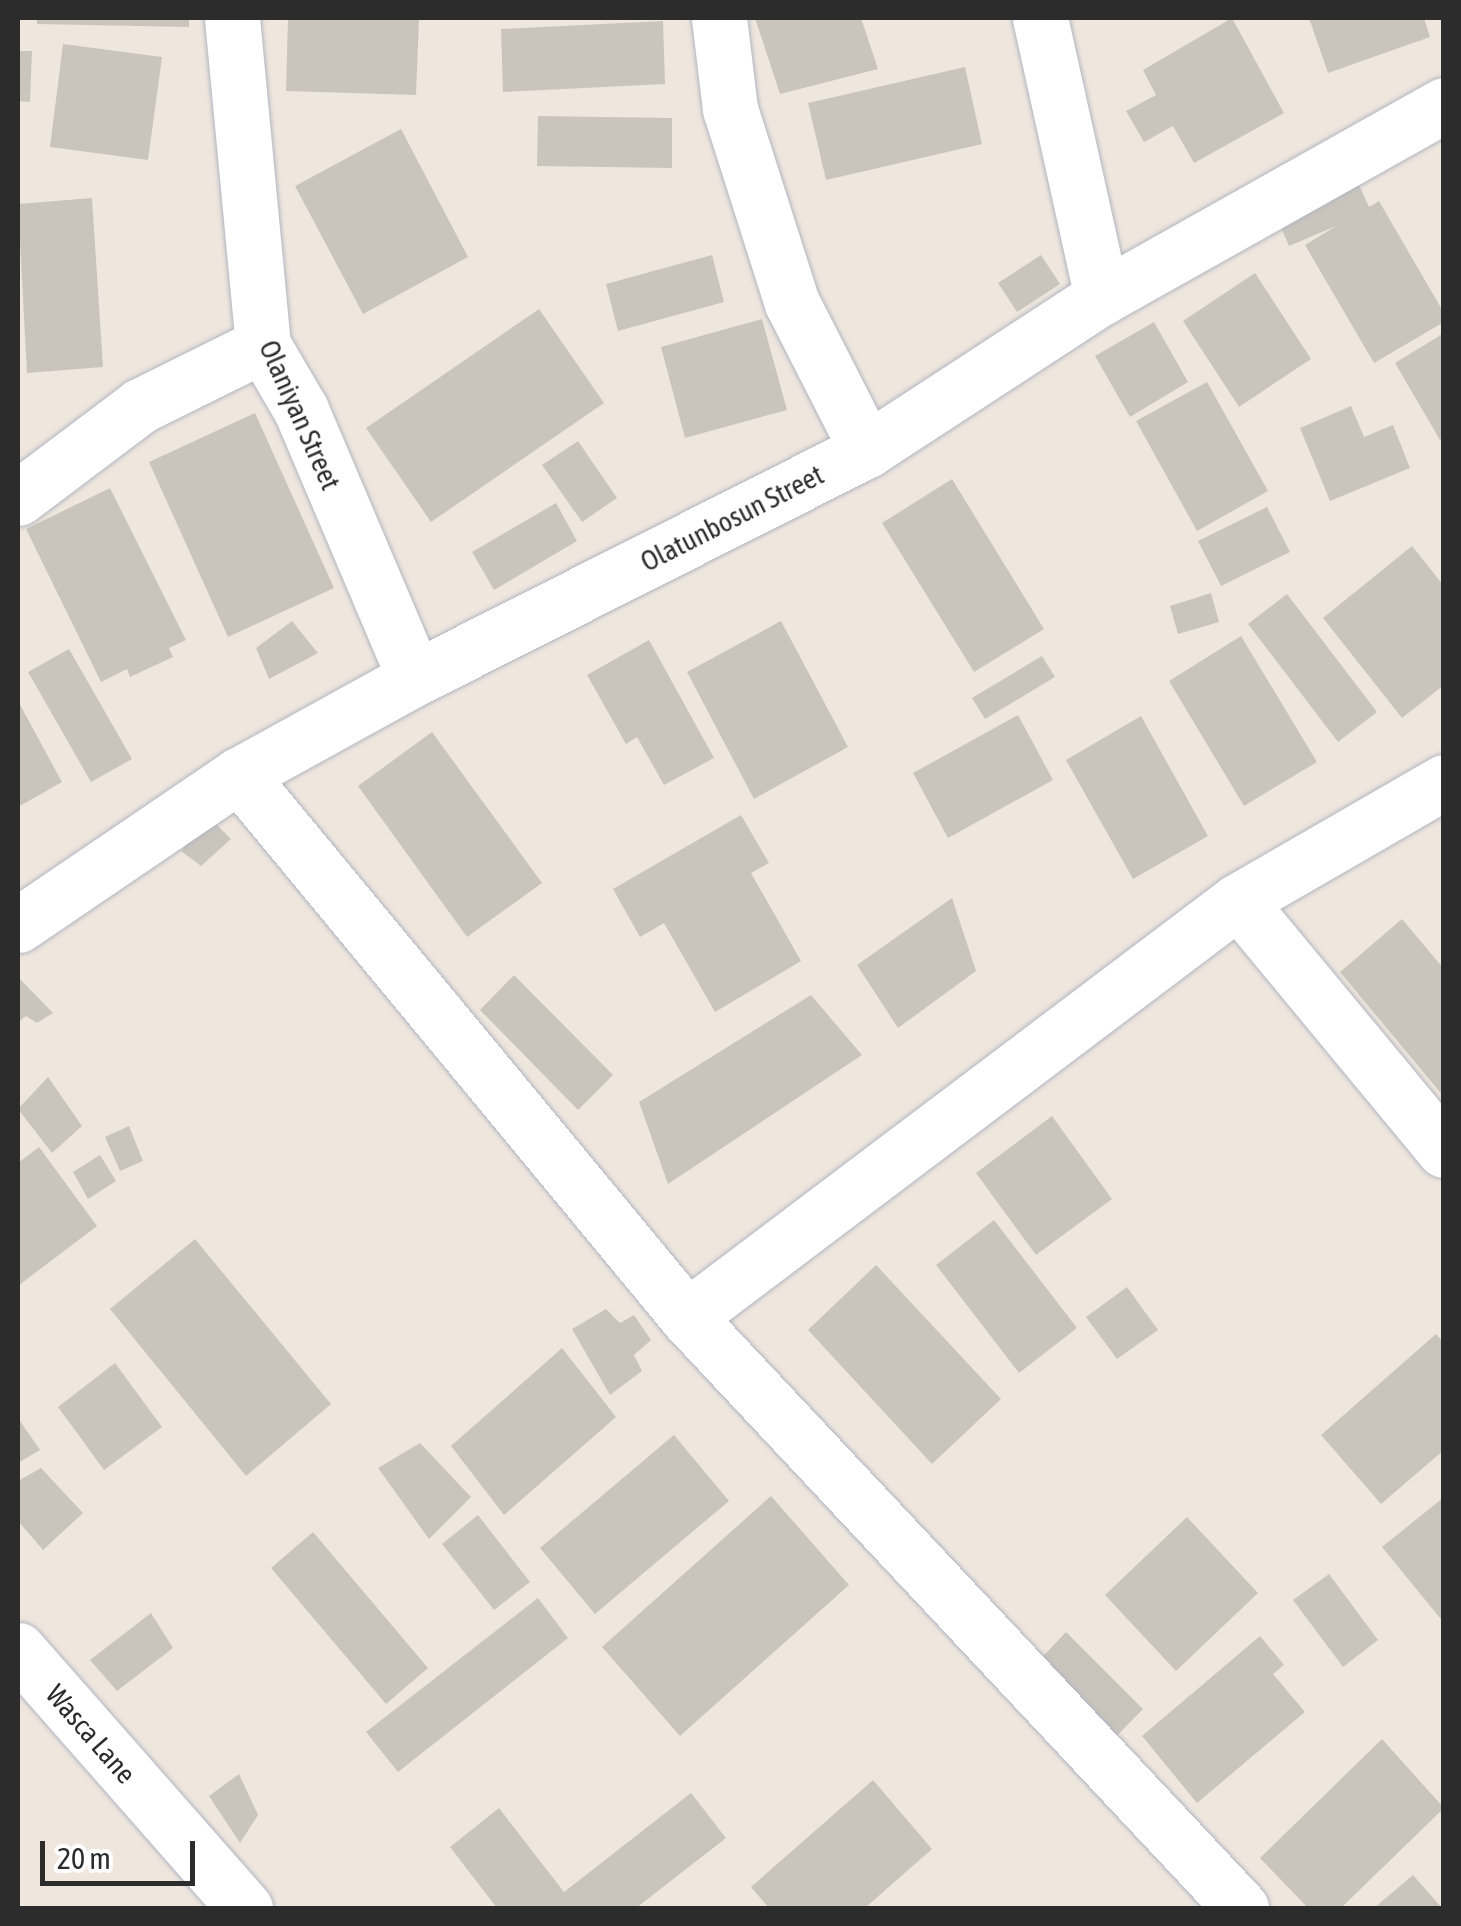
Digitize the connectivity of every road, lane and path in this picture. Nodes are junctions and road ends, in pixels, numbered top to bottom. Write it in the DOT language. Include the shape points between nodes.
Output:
graph roads {
  1 [pos="232,18"];
  2 [pos="719,18"];
  3 [pos="1040,18"];
  4 [pos="1444,106"];
  5 [pos="1102,297"];
  6 [pos="264,345"];
  7 [pos="867,450"];
  8 [pos="18,498"];
  9 [pos="415,678"];
  10 [pos="239,774"];
  11 [pos="1444,782"];
  12 [pos="1238,901"];
  13 [pos="18,924"];
  14 [pos="1444,1150"];
  15 [pos="687,1317"];
  16 [pos="18,1650"];
  17 [pos="245,1908"];
  18 [pos="1241,1908"];
  1 -- 6 [label="street, Olaniyan Street"];
  2 -- 7 [label="street" via="730,109 792,303"];
  3 -- 5 [label="street"];
  4 -- 5 [label="street, Olatunbosun Street"];
  5 -- 7 [label="street, Olatunbosun Street"];
  6 -- 8 [label="street" via="140,406"];
  6 -- 9 [label="street, Olaniyan Street" via="301,410"];
  7 -- 9 [label="street, Olatunbosun Street"];
  9 -- 10 [label="street, Olatunbosun Street"];
  10 -- 13 [label="street, Olatunbosun Street"];
  10 -- 15 [label="street"];
  11 -- 12 [label="street"];
  12 -- 14 [label="street"];
  12 -- 15 [label="street"];
  15 -- 18 [label="street"];
  16 -- 17 [label="street, Wasca Lane"];
}
